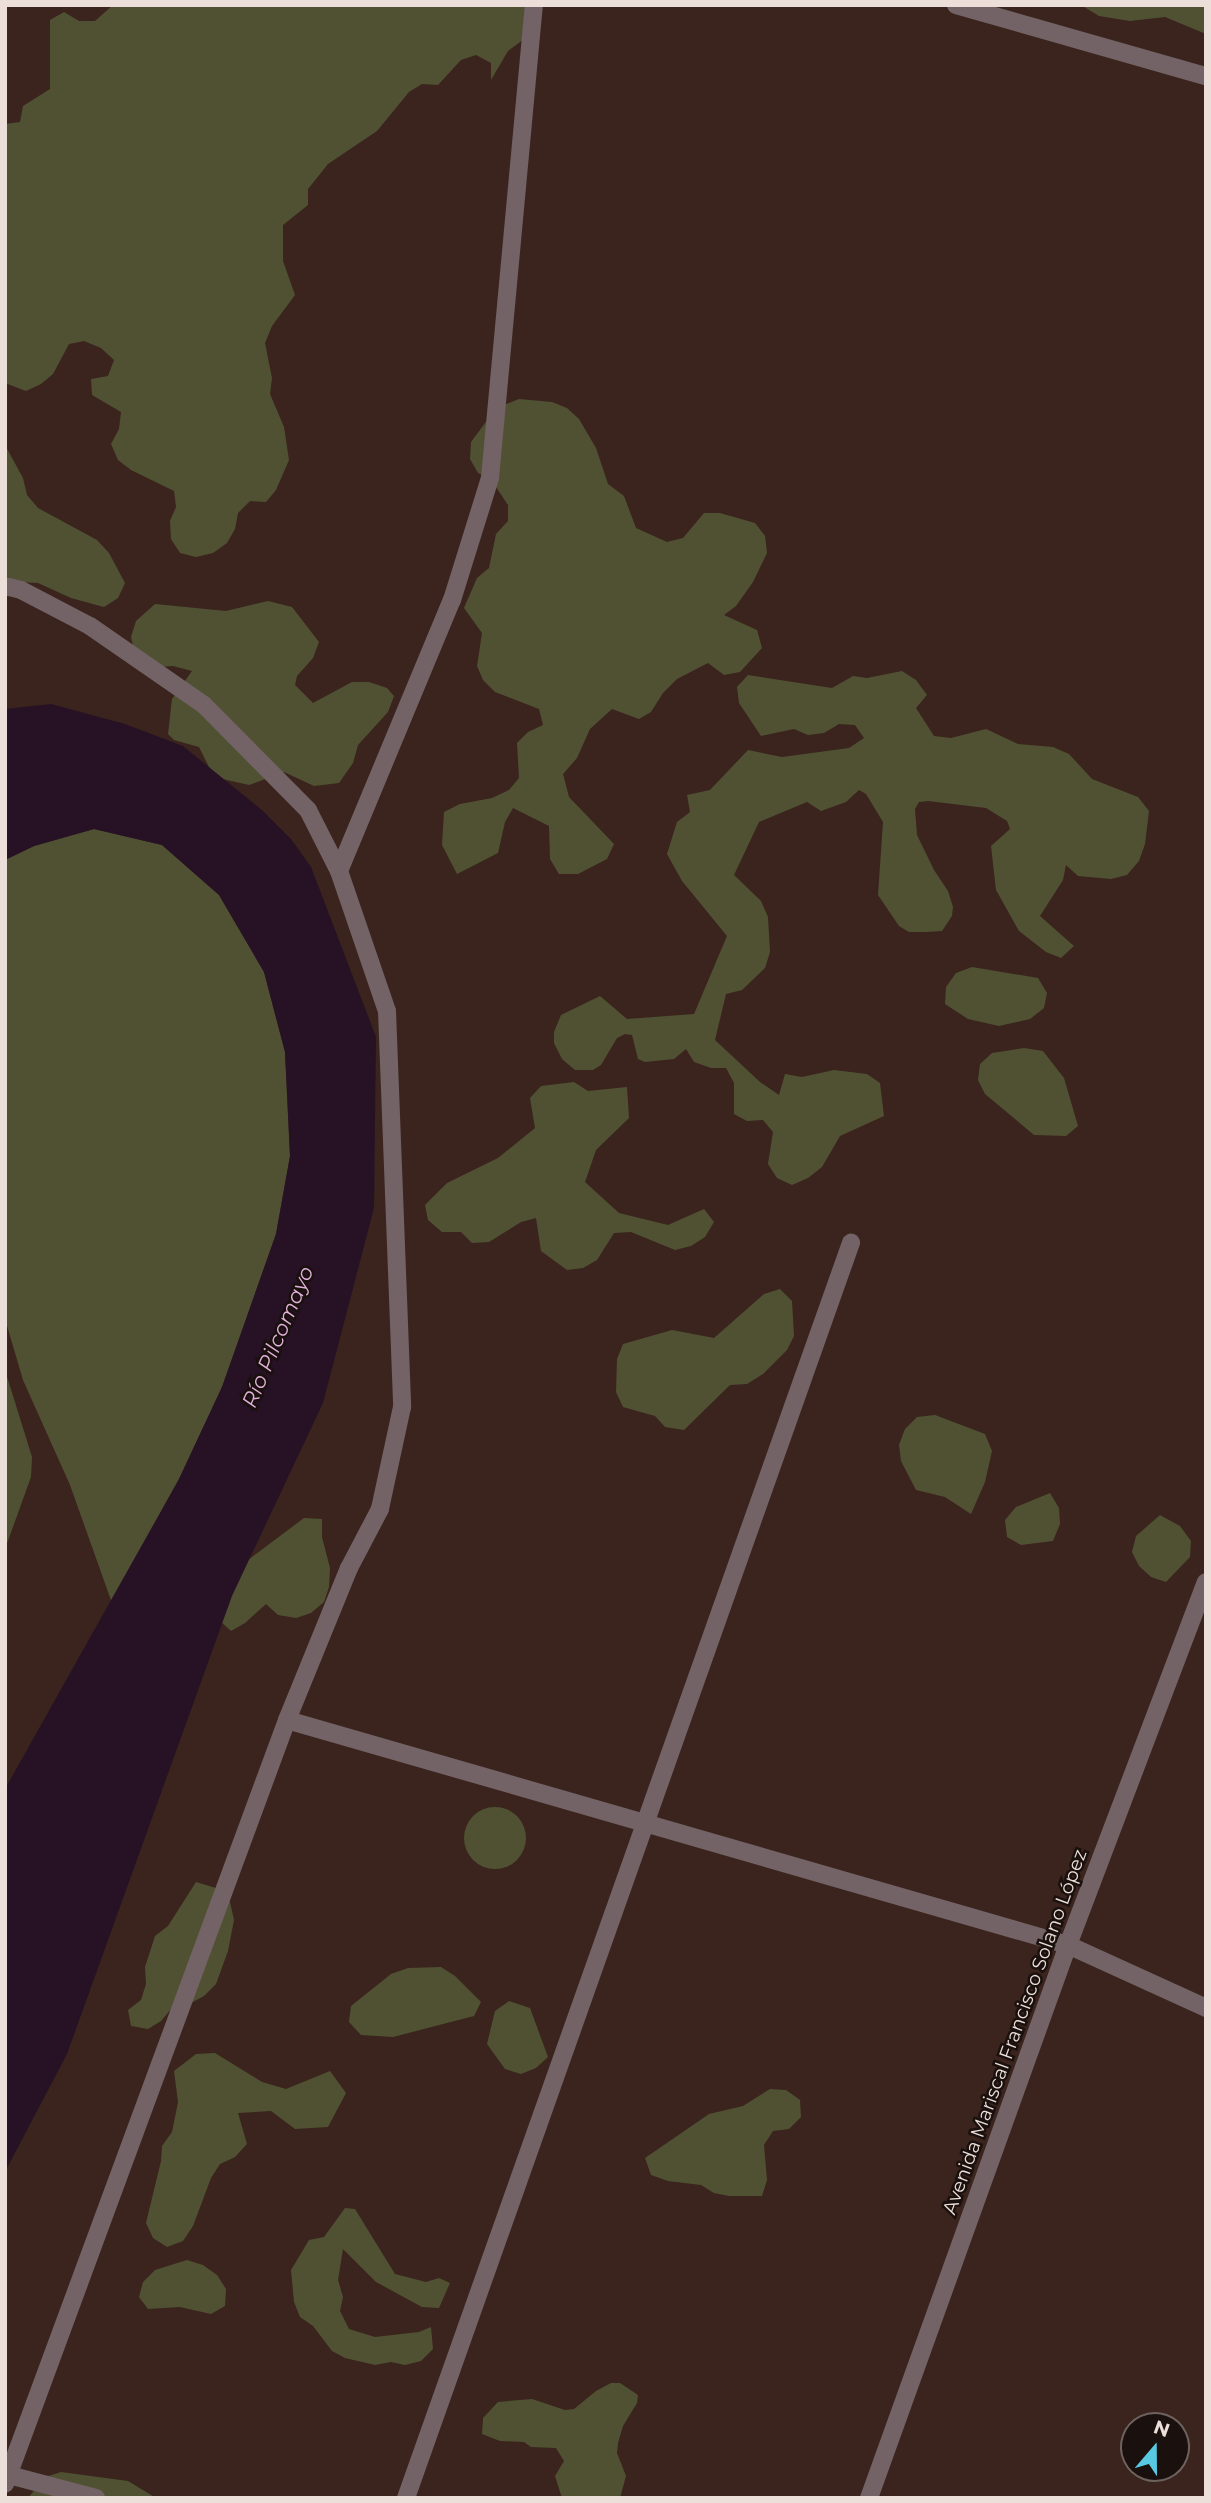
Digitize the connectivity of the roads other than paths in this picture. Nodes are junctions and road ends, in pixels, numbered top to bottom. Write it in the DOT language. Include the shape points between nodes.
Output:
graph roads {
  1 [pos="534,5"];
  2 [pos="956,5"];
  3 [pos="1206,76"];
  4 [pos="5,586"];
  5 [pos="339,871"];
  6 [pos="851,1243"];
  7 [pos="1206,1582"];
  8 [pos="287,1720"];
  9 [pos="645,1823"];
  10 [pos="1069,1945"];
  11 [pos="1206,2008"];
  12 [pos="7,2479"];
  13 [pos="96,2498"];
  14 [pos="406,2498"];
  15 [pos="869,2498"];
  1 -- 5 [label="street" via="490,478 452,600"];
  2 -- 3 [label="street"];
  4 -- 5 [label="street" via="90,626 204,705 308,810"];
  5 -- 8 [label="street" via="387,1011 402,1407 380,1509 349,1568"];
  6 -- 9 [label="street"];
  7 -- 10 [label="street, Avenida Mariscal Francisco Solano López"];
  8 -- 9 [label="street"];
  8 -- 12 [label="street"];
  9 -- 10 [label="street"];
  9 -- 14 [label="street"];
  10 -- 11 [label="street"];
  10 -- 15 [label="street, Avenida Mariscal Francisco Solano López"];
  12 -- 13 [label="street"];
}
